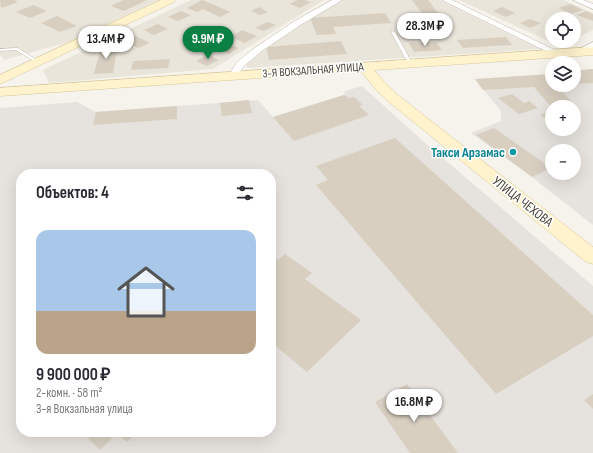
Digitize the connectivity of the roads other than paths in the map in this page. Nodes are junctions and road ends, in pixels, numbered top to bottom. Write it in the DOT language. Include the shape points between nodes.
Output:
graph roads {
  1 [pos="338,0"];
  2 [pos="446,0"];
  3 [pos="577,0"];
  4 [pos="166,1"];
  5 [pos="593,6"];
  6 [pos="393,32"];
  7 [pos="593,45"];
  8 [pos="0,50"];
  9 [pos="593,51"];
  10 [pos="578,52"];
  11 [pos="559,54"];
  12 [pos="38,62"];
  13 [pos="410,63"];
  14 [pos="364,66"];
  15 [pos="234,75"];
  16 [pos="0,80"];
  17 [pos="0,92"];
  18 [pos="593,257"];
  1 -- 15 [label="street" via="259,49 240,64"];
  2 -- 11 [label="street"];
  3 -- 5 [label="street"];
  4 -- 12 [label="street"];
  6 -- 13 [label="lane"];
  7 -- 10 [label="street, 3-Я ВОКЗАЛЬНАЯ УЛИЦА"];
  8 -- 12 [label="lane" via="18,49"];
  9 -- 10 [label="street, 3-Я ВОКЗАЛЬНАЯ УЛИЦА"];
  10 -- 11 [label="street, 3-Я ВОКЗАЛЬНАЯ УЛИЦА"];
  11 -- 13 [label="street, 3-Я ВОКЗАЛЬНАЯ УЛИЦА"];
  12 -- 16 [label="street"];
  13 -- 14 [label="street, 3-Я ВОКЗАЛЬНАЯ УЛИЦА"];
  14 -- 15 [label="street, 3-Я ВОКЗАЛЬНАЯ УЛИЦА"];
  14 -- 18 [label="street, УЛИЦА ЧЕХОВА" via="394,99"];
  15 -- 17 [label="street, 3-Я ВОКЗАЛЬНАЯ УЛИЦА"];
}
